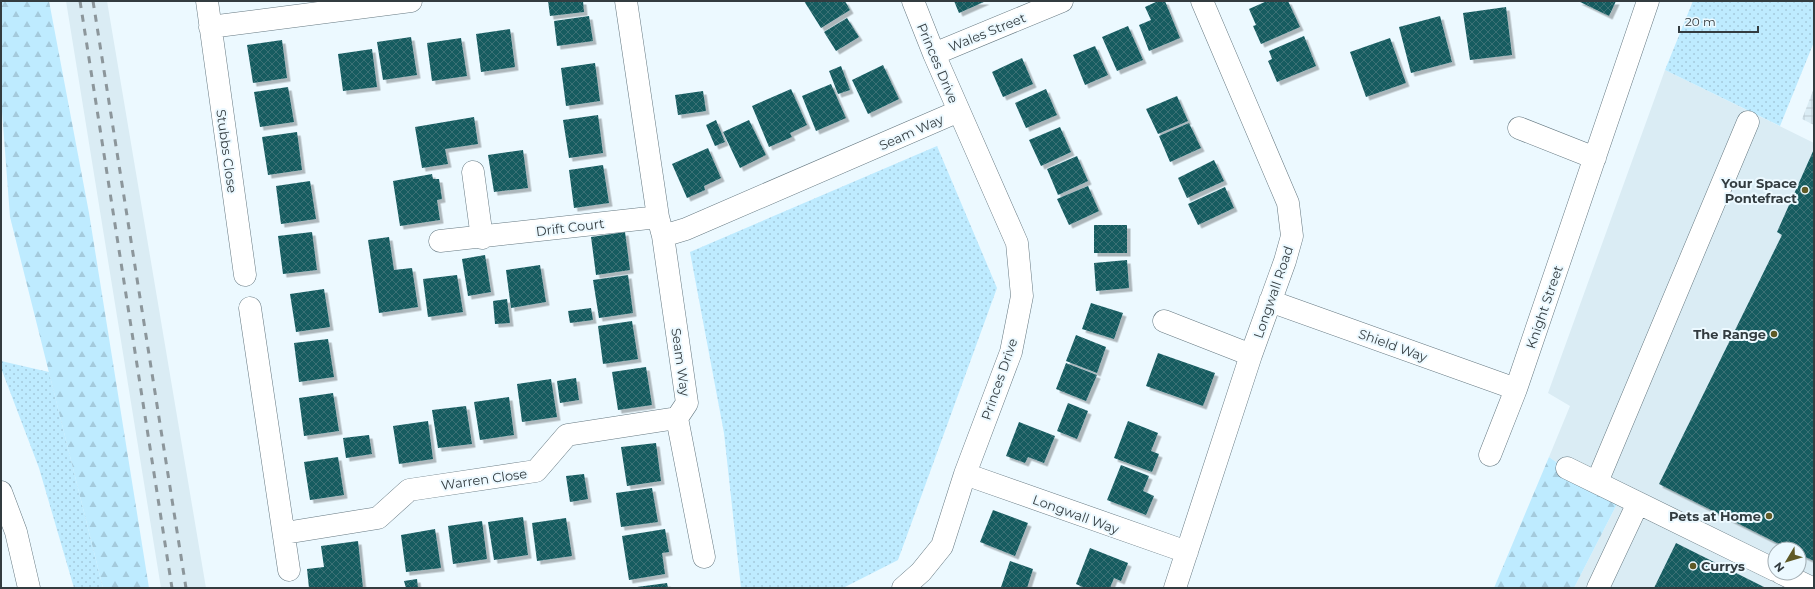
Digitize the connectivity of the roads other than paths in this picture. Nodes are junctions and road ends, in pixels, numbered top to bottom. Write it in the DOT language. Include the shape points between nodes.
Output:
graph roads {
  1 [pos="206,1"];
  2 [pos="411,1"];
  3 [pos="626,1"];
  4 [pos="913,1"];
  5 [pos="1062,1"];
  6 [pos="1202,1"];
  7 [pos="1648,1"];
  8 [pos="210,27"];
  9 [pos="934,54"];
  10 [pos="959,111"];
  11 [pos="1748,122"];
  12 [pos="1519,128"];
  13 [pos="1595,158"];
  14 [pos="473,172"];
  15 [pos="661,226"];
  16 [pos="482,238"];
  17 [pos="440,241"];
  18 [pos="244,275"];
  19 [pos="1270,301"];
  20 [pos="250,308"];
  21 [pos="1164,321"];
  22 [pos="1251,355"];
  23 [pos="1516,389"];
  24 [pos="677,418"];
  25 [pos="1490,455"];
  26 [pos="1567,468"];
  27 [pos="965,474"];
  28 [pos="1597,482"];
  29 [pos="1,492"];
  30 [pos="1638,503"];
  31 [pos="285,533"];
  32 [pos="1187,552"];
  33 [pos="704,557"];
  34 [pos="1767,566"];
  35 [pos="289,570"];
  36 [pos="1798,581"];
  37 [pos="29,588"];
  38 [pos="903,588"];
  39 [pos="1175,588"];
  40 [pos="1598,588"];
  41 [pos="1812,588"];
  1 -- 8 [label="street, Stubbs Close"];
  2 -- 8 [label="street"];
  3 -- 15 [label="street, Seam Way"];
  4 -- 9 [label="street, Princes Drive"];
  5 -- 9 [label="street, Wales Street"];
  6 -- 19 [label="street, Longwall Road" via="1288,203 1292,236"];
  7 -- 13 [label="street, Knight Street"];
  8 -- 18 [label="street, Stubbs Close"];
  9 -- 10 [label="street, Princes Drive"];
  10 -- 15 [label="street, Seam Way" via="686,229"];
  10 -- 27 [label="street, Princes Drive" via="1017,243 1022,296 1011,352"];
  11 -- 28 [label="street"];
  12 -- 13 [label="street"];
  13 -- 23 [label="street, Knight Street"];
  14 -- 16 [label="street"];
  15 -- 16 [label="street, Drift Court"];
  15 -- 24 [label="street, Seam Way" via="687,403"];
  16 -- 17 [label="street, Drift Court"];
  19 -- 22 [label="street, Longwall Road"];
  19 -- 23 [label="street, Shield Way"];
  20 -- 31 [label="street"];
  21 -- 22 [label="street"];
  22 -- 32 [label="street, Longwall Road"];
  23 -- 25 [label="street, Knight Street"];
  24 -- 31 [label="street, Warren Close" via="567,435 536,471 409,490 378,518"];
  24 -- 33 [label="street"];
  26 -- 28 [label="street"];
  27 -- 32 [label="street, Longwall Way"];
  27 -- 38 [label="street, Princes Drive" via="942,546 921,572"];
  28 -- 30 [label="street"];
  29 -- 37 [label="street" via="16,532"];
  30 -- 34 [label="street"];
  30 -- 40 [label="street"];
  31 -- 35 [label="street"];
  32 -- 39 [label="street, Longwall Road"];
  36 -- 41 [label="street"];
}
